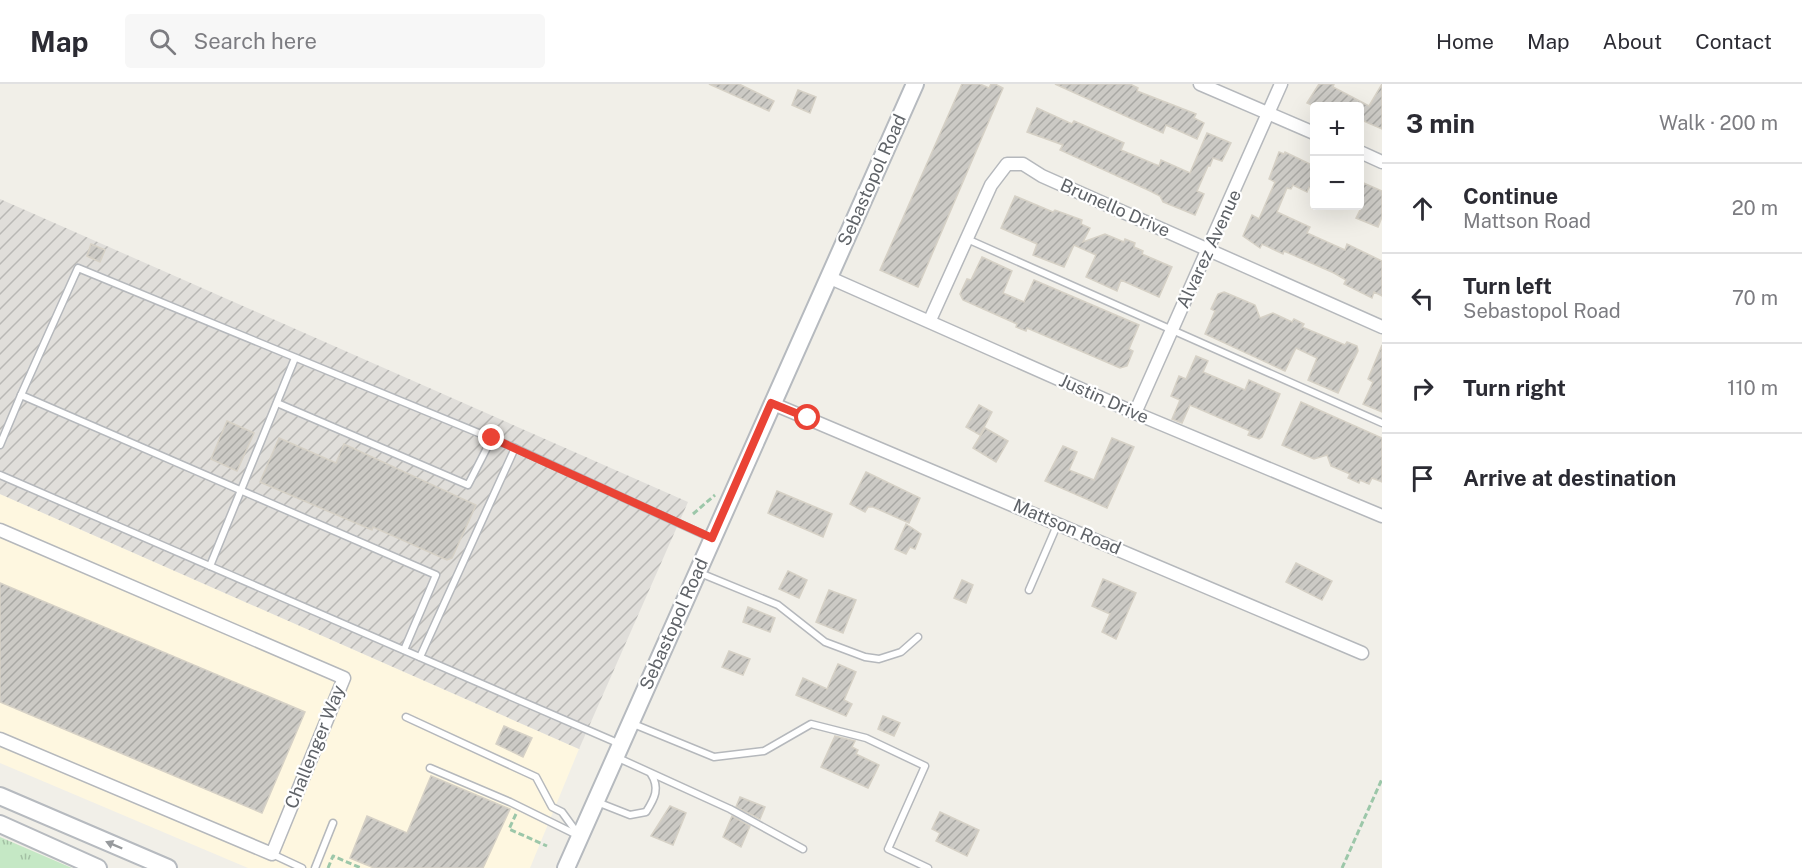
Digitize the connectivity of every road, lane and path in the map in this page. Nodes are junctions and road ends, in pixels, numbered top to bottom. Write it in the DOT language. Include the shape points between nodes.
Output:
graph roads {
  1 [pos="915,84"];
  2 [pos="1200,84"];
  3 [pos="1281,84"];
  4 [pos="1269,113"];
  5 [pos="1310,131"];
  6 [pos="1364,154"];
  7 [pos="1382,162"];
  8 [pos="966,238"];
  9 [pos="1209,249"];
  10 [pos="828,277"];
  11 [pos="930,320"];
  12 [pos="1382,327"];
  13 [pos="1171,331"];
  14 [pos="295,357"];
  15 [pos="21,395"];
  16 [pos="277,403"];
  17 [pos="771,403"];
  18 [pos="1135,413"];
  19 [pos="1382,423"];
  20 [pos="492,438"];
  21 [pos="0,445"];
  22 [pos="515,448"];
  23 [pos="0,475"];
  24 [pos="241,490"];
  25 [pos="1382,516"];
  26 [pos="1058,522"];
  27 [pos="0,531"];
  28 [pos="712,538"];
  29 [pos="210,566"];
  30 [pos="697,572"];
  31 [pos="1029,590"];
  32 [pos="918,637"];
  33 [pos="404,650"];
  34 [pos="1362,652"];
  35 [pos="420,657"];
  36 [pos="406,717"];
  37 [pos="630,723"];
  38 [pos="0,739"];
  39 [pos="618,751"];
  40 [pos="430,768"];
  41 [pos="650,773"];
  42 [pos="1382,779"];
  43 [pos="0,796"];
  44 [pos="596,801"];
  45 [pos="519,807"];
  46 [pos="333,823"];
  47 [pos="0,824"];
  48 [pos="580,837"];
  49 [pos="547,846"];
  50 [pos="803,849"];
  51 [pos="272,854"];
  52 [pos="285,860"];
  53 [pos="98,868"];
  54 [pos="168,868"];
  55 [pos="282,868"];
  56 [pos="302,868"];
  57 [pos="315,868"];
  58 [pos="328,868"];
  59 [pos="361,868"];
  60 [pos="566,868"];
  61 [pos="928,868"];
  62 [pos="1342,868"];
  1 -- 10 [label="main road, Sebastopol Road"];
  2 -- 4 [label="street"];
  3 -- 4 [label="street, Alvarez Avenue"];
  4 -- 5 [label="street"];
  4 -- 9 [label="street, Alvarez Avenue"];
  6 -- 7 [label="street"];
  8 -- 9 [label="street, Brunello Drive" via="991,185 1007,164 1023,164 1042,176"];
  8 -- 11 [label="street, Brunello Drive"];
  8 -- 13 [label="lane"];
  9 -- 12 [label="street, Brunello Drive"];
  9 -- 13 [label="street, Alvarez Avenue"];
  10 -- 11 [label="street, Justin Drive"];
  10 -- 17 [label="main road, Sebastopol Road"];
  11 -- 18 [label="street, Justin Drive"];
  13 -- 18 [label="street, Alvarez Avenue"];
  13 -- 19 [label="lane"];
  14 -- 15 [label="lane" via="78,268"];
  14 -- 16 [label="lane"];
  14 -- 20 [label="lane"];
  15 -- 21 [label="lane"];
  15 -- 24 [label="lane"];
  16 -- 20 [label="lane" via="468,484"];
  16 -- 24 [label="lane"];
  17 -- 26 [label="street, Mattson Road"];
  17 -- 28 [label="main road, Sebastopol Road"];
  18 -- 25 [label="street, Justin Drive"];
  20 -- 22 [label="lane"];
  22 -- 28 [label="lane"];
  22 -- 35 [label="lane"];
  23 -- 29 [label="lane"];
  24 -- 29 [label="lane"];
  24 -- 33 [label="lane" via="436,575"];
  26 -- 31 [label="lane"];
  26 -- 34 [label="street, Mattson Road"];
  27 -- 51 [label="street, Challenger Way" via="344,678"];
  28 -- 30 [label="main road, Sebastopol Road"];
  29 -- 33 [label="lane"];
  30 -- 32 [label="lane" via="778,605 825,642 865,657 879,659 901,652"];
  30 -- 37 [label="main road, Sebastopol Road"];
  33 -- 35 [label="lane"];
  35 -- 39 [label="lane"];
  36 -- 48 [label="lane" via="536,777 552,807 562,812"];
  37 -- 39 [label="main road, Sebastopol Road"];
  37 -- 61 [label="lane" via="714,757 764,751 811,724 866,738 925,766 888,849"];
  38 -- 51 [label="street"];
  39 -- 41 [label="lane"];
  39 -- 44 [label="main road, Sebastopol Road"];
  40 -- 45 [label="lane"];
  41 -- 44 [label="lane" via="657,783 646,812 630,815"];
  41 -- 50 [label="lane" via="730,808"];
  42 -- 62 [label="path"];
  54 -- 43 [label="main road, one-way"];
  44 -- 48 [label="main road, Sebastopol Road"];
  45 -- 48 [label="lane"];
  45 -- 49 [label="path" via="509,829"];
  46 -- 57 [label="lane"];
  47 -- 53 [label="main road"];
  48 -- 60 [label="main road, Sebastopol Road"];
  51 -- 52 [label="lane"];
  52 -- 55 [label="lane"];
  52 -- 56 [label="lane"];
  58 -- 59 [label="path" via="333,856"];
}
